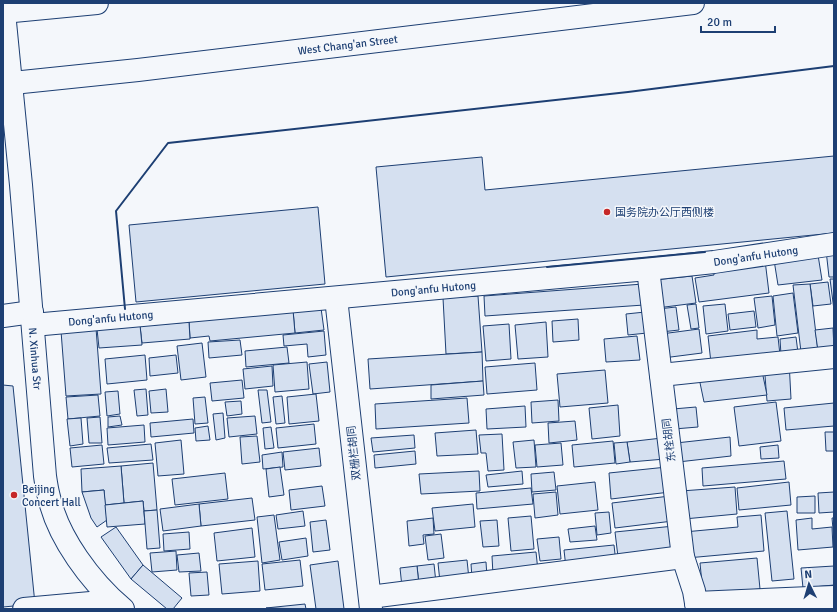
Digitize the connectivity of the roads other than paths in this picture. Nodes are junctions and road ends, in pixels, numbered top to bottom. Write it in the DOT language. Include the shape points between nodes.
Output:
graph roads {
  1 [pos="98,3"];
  2 [pos="693,3"];
  3 [pos="4,12"];
  4 [pos="7,83"];
  5 [pos="834,244"];
  6 [pos="648,269"];
  7 [pos="336,298"];
  8 [pos="3,316"];
  9 [pos="32,318"];
  10 [pos="834,357"];
  11 [pos="661,375"];
  12 [pos="683,557"];
  13 [pos="834,597"];
  14 [pos="371,603"];
  15 [pos="118,605"];
  16 [pos="697,606"];
  17 [pos="24,609"];
  1 -- 3 [label="main road"];
  2 -- 4 [label="main road, West Chang'an Street" via="138,70"];
  3 -- 4 [label="main road, N. Xinhua Str"];
  4 -- 9 [label="main road, N. Xinhua Str"];
  5 -- 6 [label="main road, Dong'anfu Hutong"];
  6 -- 7 [label="main road, Dong'anfu Hutong"];
  6 -- 11 [label="main road, 东栓胡同"];
  7 -- 9 [label="main road, Dong'anfu Hutong"];
  7 -- 14 [label="main road, 双栅栏胡同"];
  8 -- 9 [label="main road, Dong'anfu Hutong"];
  9 -- 15 [label="main road, N. Xinhua Str" via="49,498 60,527 77,558"];
  10 -- 11 [label="main road"];
  11 -- 12 [label="main road, 东栓胡同"];
  12 -- 14 [label="main road"];
  12 -- 16 [label="main road, 东栓胡同"];
  13 -- 16 [label="main road"];
  15 -- 17 [label="main road"];
}
